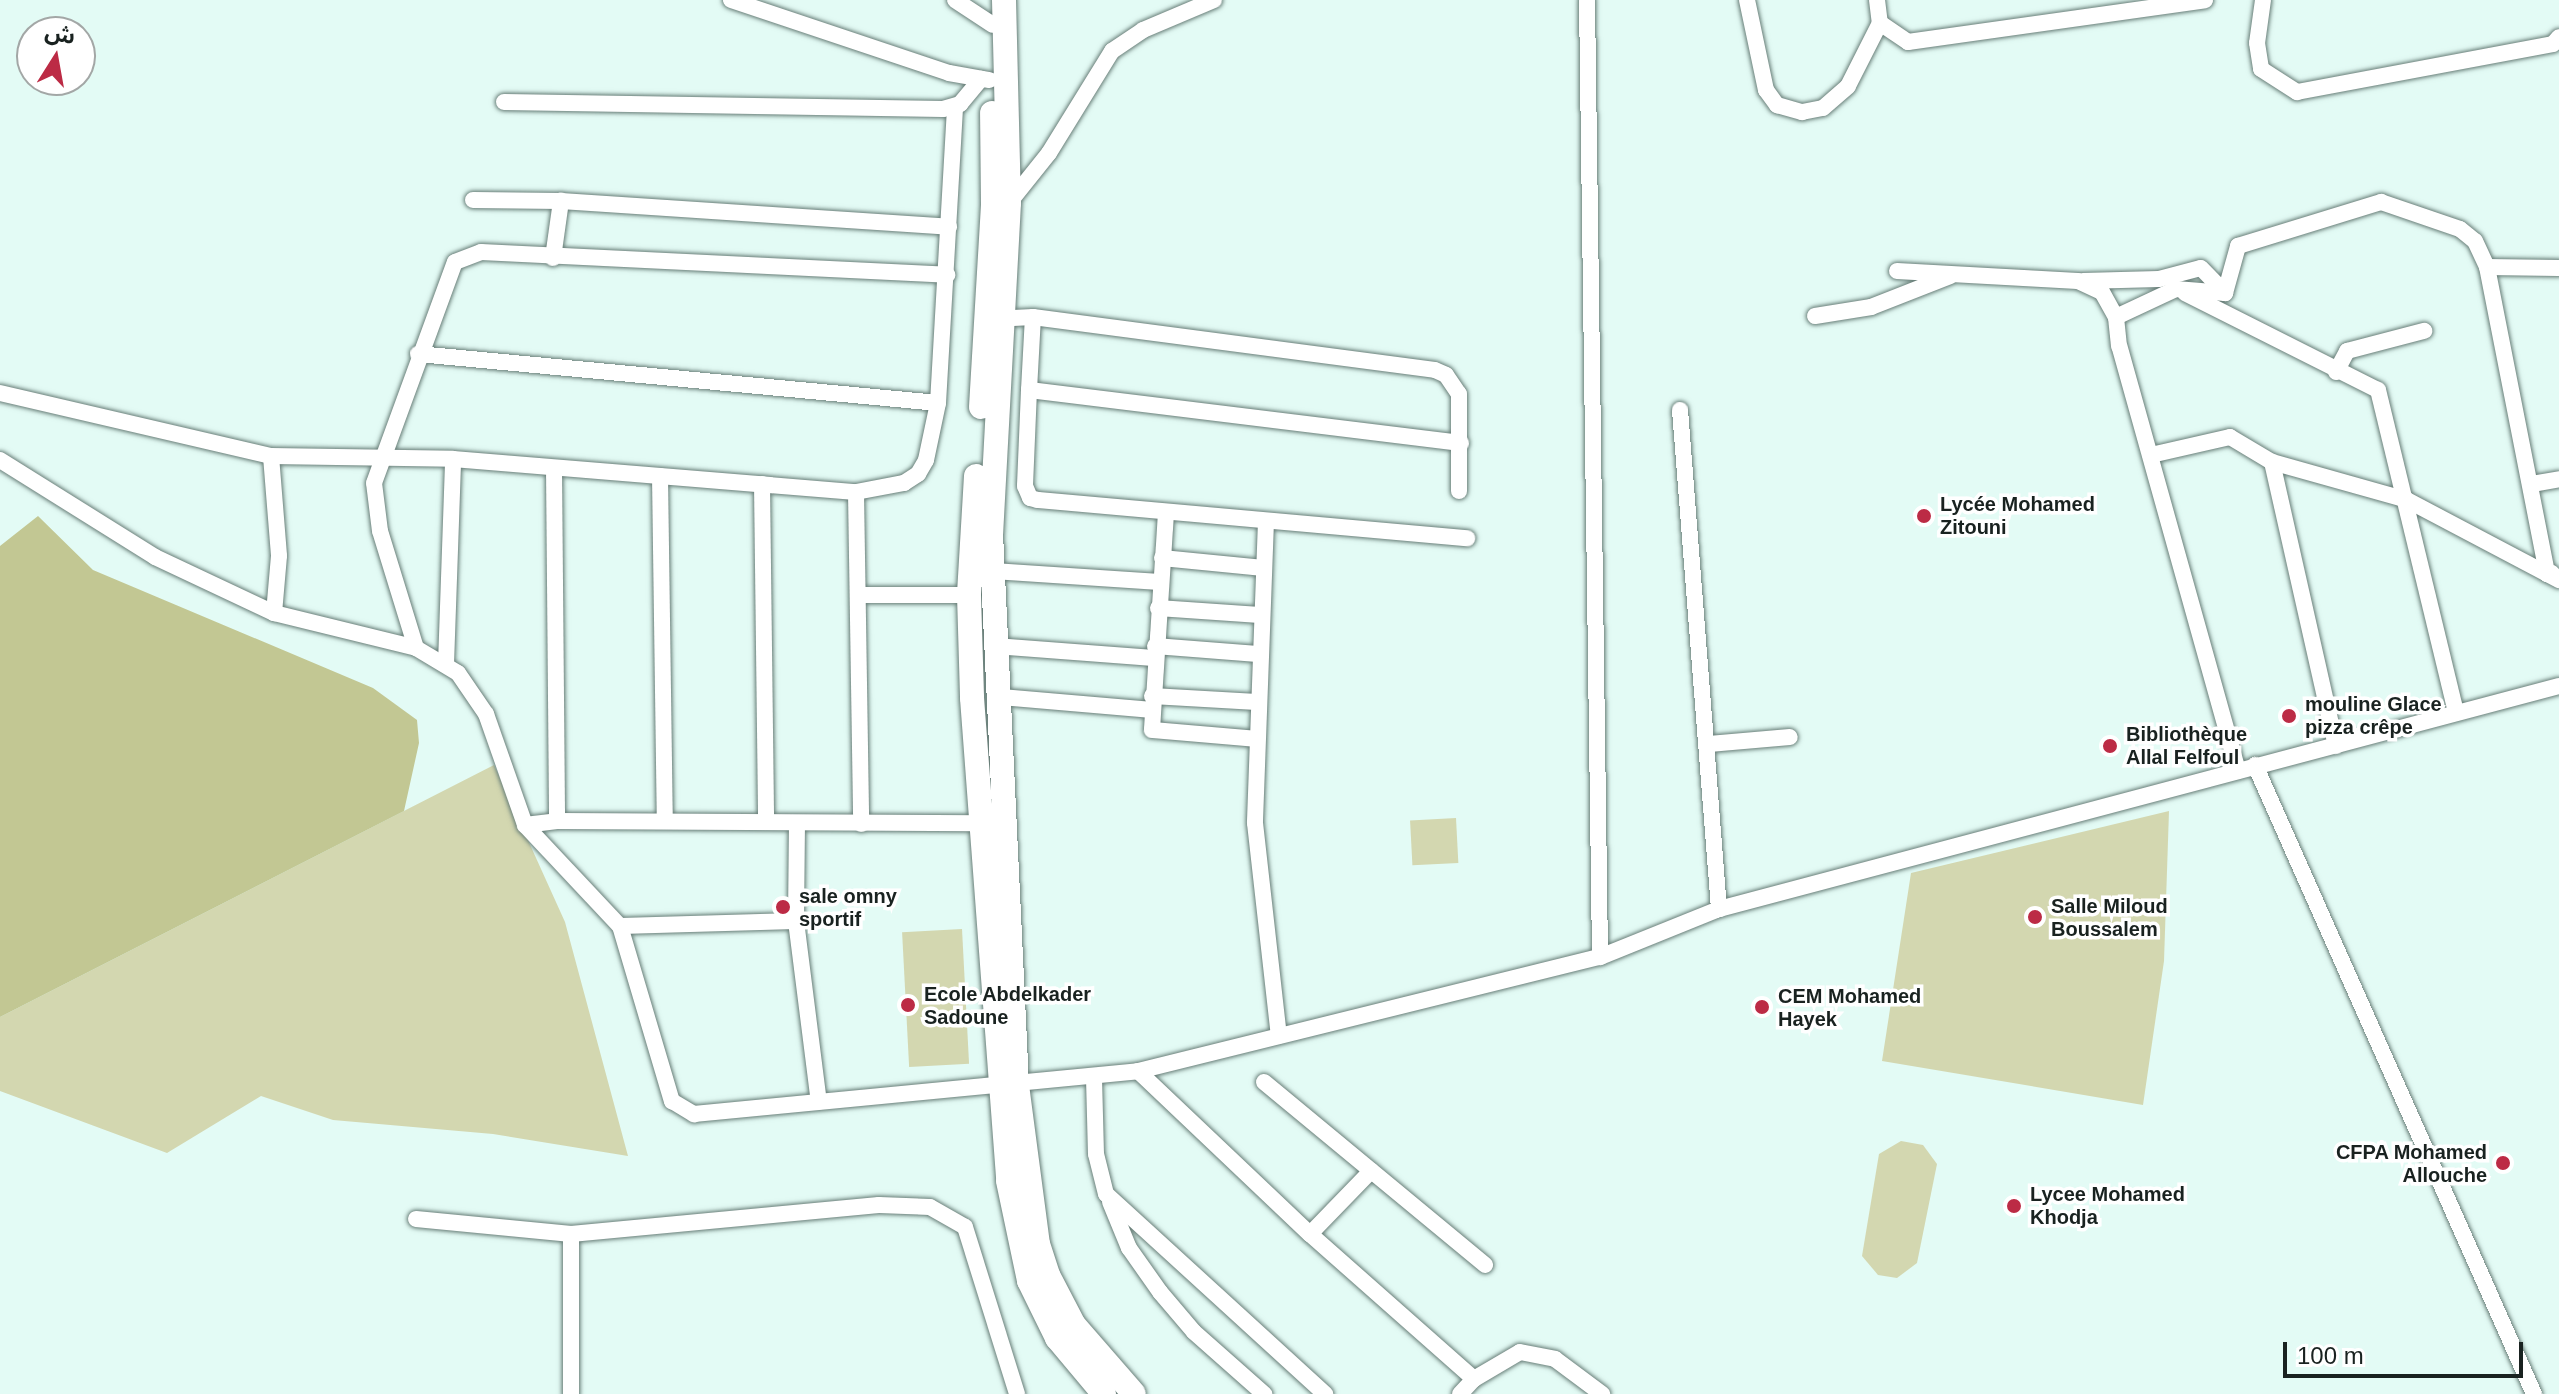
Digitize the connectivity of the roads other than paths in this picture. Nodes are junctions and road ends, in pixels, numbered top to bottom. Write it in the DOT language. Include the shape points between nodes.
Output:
graph roads {
  1 [pos="731,0"];
  2 [pos="955,0"];
  3 [pos="993,0"];
  4 [pos="1004,0"];
  5 [pos="1214,0"];
  6 [pos="1587,0"];
  7 [pos="1747,0"];
  8 [pos="1877,0"];
  9 [pos="2205,0"];
  10 [pos="2263,0"];
  11 [pos="1880,23"];
  12 [pos="993,25"];
  13 [pos="2559,37"];
  14 [pos="993,80"];
  15 [pos="504,102"];
  16 [pos="955,107"];
  17 [pos="473,200"];
  18 [pos="561,201"];
  19 [pos="1009,203"];
  20 [pos="949,227"];
  21 [pos="553,258"];
  22 [pos="2487,267"];
  23 [pos="2559,268"];
  24 [pos="1897,271"];
  25 [pos="1955,274"];
  26 [pos="947,275"];
  27 [pos="2078,281"];
  28 [pos="2176,289"];
  29 [pos="2225,293"];
  30 [pos="1815,316"];
  31 [pos="1033,317"];
  32 [pos="2116,317"];
  33 [pos="995,318"];
  34 [pos="2424,331"];
  35 [pos="418,354"];
  36 [pos="2336,372"];
  37 [pos="1029,390"];
  38 [pos="0,393"];
  39 [pos="938,403"];
  40 [pos="1680,410"];
  41 [pos="1461,443"];
  42 [pos="2151,455"];
  43 [pos="271,456"];
  44 [pos="383,459"];
  45 [pos="453,459"];
  46 [pos="0,460"];
  47 [pos="2272,462"];
  48 [pos="554,468"];
  49 [pos="660,476"];
  50 [pos="2559,479"];
  51 [pos="762,484"];
  52 [pos="2532,484"];
  53 [pos="1459,491"];
  54 [pos="856,492"];
  55 [pos="2404,499"];
  56 [pos="1166,513"];
  57 [pos="1266,521"];
  58 [pos="1467,538"];
  59 [pos="1162,558"];
  60 [pos="1264,568"];
  61 [pos="993,571"];
  62 [pos="2555,575"];
  63 [pos="1160,582"];
  64 [pos="858,595"];
  65 [pos="969,595"];
  66 [pos="1158,608"];
  67 [pos="274,613"];
  68 [pos="1260,615"];
  69 [pos="995,646"];
  70 [pos="416,648"];
  71 [pos="1155,652"];
  72 [pos="1258,654"];
  73 [pos="446,664"];
  74 [pos="2559,686"];
  75 [pos="1001,697"];
  76 [pos="1257,702"];
  77 [pos="1152,703"];
  78 [pos="2456,713"];
  79 [pos="1790,737"];
  80 [pos="1256,739"];
  81 [pos="1709,744"];
  82 [pos="2336,746"];
  83 [pos="2255,765"];
  84 [pos="2238,771"];
  85 [pos="557,821"];
  86 [pos="665,821"];
  87 [pos="766,822"];
  88 [pos="797,823"];
  89 [pos="981,823"];
  90 [pos="861,824"];
  91 [pos="525,825"];
  92 [pos="1719,909"];
  93 [pos="796,921"];
  94 [pos="620,926"];
  95 [pos="1600,957"];
  96 [pos="1279,1036"];
  97 [pos="1138,1071"];
  98 [pos="1094,1078"];
  99 [pos="1264,1082"];
  100 [pos="1008,1086"];
  101 [pos="819,1102"];
  102 [pos="1371,1171"];
  103 [pos="1106,1194"];
  104 [pos="416,1219"];
  105 [pos="571,1234"];
  106 [pos="1310,1234"];
  107 [pos="1485,1265"];
  108 [pos="1474,1379"];
  109 [pos="571,1394"];
  110 [pos="1017,1394"];
  111 [pos="1104,1394"];
  112 [pos="1134,1394"];
  113 [pos="1264,1394"];
  114 [pos="1325,1394"];
  115 [pos="1460,1394"];
  116 [pos="1602,1394"];
  117 [pos="2534,1394"];
  1 -- 14 [label="street"];
  2 -- 12 [label="street"];
  3 -- 12 [label="main road"];
  4 -- 14 [label="main road"];
  5 -- 19 [label="street" via="1143,30 1112,51 1049,153"];
  6 -- 95 [label="street"];
  7 -- 11 [label="street" via="1766,90 1777,105 1802,112 1823,108 1848,86"];
  8 -- 11 [label="street"];
  9 -- 11 [label="street" via="1908,42"];
  10 -- 13 [label="street" via="2257,43 2261,69 2297,92 2553,44"];
  12 -- 14 [label="main road"];
  14 -- 16 [label="street"];
  14 -- 19 [label="main road"];
  14 -- 33 [label="main road"];
  15 -- 16 [label="street"];
  16 -- 20 [label="street"];
  17 -- 18 [label="street"];
  18 -- 20 [label="street"];
  18 -- 21 [label="street"];
  19 -- 33 [label="main road"];
  20 -- 26 [label="street"];
  21 -- 26 [label="street"];
  21 -- 35 [label="street" via="481,252 455,262"];
  22 -- 23 [label="street"];
  22 -- 29 [label="street" via="2475,241 2460,229 2381,202 2238,246"];
  22 -- 52 [label="street"];
  24 -- 25 [label="street"];
  25 -- 27 [label="street"];
  25 -- 30 [label="street" via="1871,307"];
  26 -- 39 [label="street"];
  27 -- 29 [label="street" via="2159,279 2201,268"];
  27 -- 32 [label="street" via="2102,292"];
  28 -- 29 [label="street"];
  28 -- 32 [label="street"];
  28 -- 36 [label="street"];
  31 -- 33 [label="street"];
  31 -- 37 [label="street"];
  31 -- 41 [label="street" via="1435,370 1446,375 1459,394"];
  32 -- 42 [label="street" via="2119,346"];
  33 -- 61 [label="main road"];
  33 -- 65 [label="main road"];
  34 -- 36 [label="street" via="2347,351"];
  35 -- 39 [label="street"];
  35 -- 44 [label="street"];
  36 -- 55 [label="street" via="2378,390"];
  37 -- 41 [label="street"];
  37 -- 56 [label="street" via="1025,486 1030,498"];
  38 -- 43 [label="street"];
  39 -- 54 [label="street" via="932,442 918,474 904,483"];
  40 -- 81 [label="street" via="1692,606"];
  41 -- 53 [label="street"];
  42 -- 47 [label="street" via="2230,437"];
  42 -- 84 [label="street"];
  43 -- 44 [label="street"];
  43 -- 67 [label="street" via="279,556"];
  44 -- 45 [label="street"];
  44 -- 70 [label="street" via="376,471 374,502"];
  45 -- 48 [label="street"];
  45 -- 73 [label="street"];
  46 -- 67 [label="street" via="155,557"];
  47 -- 55 [label="street"];
  47 -- 82 [label="street"];
  48 -- 49 [label="street"];
  48 -- 85 [label="street"];
  49 -- 51 [label="street"];
  49 -- 86 [label="street"];
  50 -- 52 [label="street"];
  51 -- 54 [label="street"];
  51 -- 87 [label="street"];
  52 -- 62 [label="street"];
  54 -- 64 [label="street"];
  55 -- 62 [label="street"];
  55 -- 78 [label="street"];
  56 -- 57 [label="street"];
  56 -- 59 [label="street"];
  57 -- 58 [label="street"];
  57 -- 60 [label="street"];
  59 -- 60 [label="street"];
  59 -- 63 [label="street"];
  60 -- 68 [label="street"];
  61 -- 63 [label="street"];
  61 -- 69 [label="main road"];
  63 -- 66 [label="street"];
  64 -- 65 [label="street"];
  64 -- 90 [label="street"];
  65 -- 89 [label="main road"];
  66 -- 68 [label="street"];
  66 -- 71 [label="street"];
  67 -- 70 [label="street"];
  68 -- 72 [label="street"];
  69 -- 71 [label="street"];
  69 -- 75 [label="main road"];
  70 -- 73 [label="street"];
  71 -- 72 [label="street"];
  71 -- 77 [label="street"];
  72 -- 76 [label="street"];
  73 -- 91 [label="street" via="468,685 486,714"];
  74 -- 78 [label="street"];
  75 -- 77 [label="street"];
  75 -- 100 [label="main road"];
  76 -- 77 [label="street"];
  76 -- 80 [label="street"];
  77 -- 80 [label="street" via="1151,725 1157,732"];
  78 -- 82 [label="street"];
  79 -- 81 [label="street"];
  80 -- 96 [label="street" via="1255,823"];
  81 -- 92 [label="street"];
  82 -- 83 [label="street"];
  83 -- 84 [label="street"];
  83 -- 117 [label="street"];
  84 -- 92 [label="street"];
  85 -- 86 [label="street"];
  85 -- 91 [label="street"];
  86 -- 87 [label="street"];
  87 -- 88 [label="street"];
  88 -- 90 [label="street"];
  88 -- 93 [label="street"];
  89 -- 90 [label="street"];
  89 -- 100 [label="main road"];
  91 -- 94 [label="street"];
  92 -- 95 [label="street"];
  93 -- 94 [label="street"];
  93 -- 101 [label="street"];
  94 -- 101 [label="street" via="668,1090 680,1108 709,1115"];
  95 -- 96 [label="street"];
  96 -- 97 [label="street"];
  97 -- 98 [label="street"];
  97 -- 106 [label="street"];
  98 -- 100 [label="street"];
  98 -- 103 [label="street" via="1096,1154"];
  99 -- 102 [label="street"];
  100 -- 101 [label="street"];
  100 -- 111 [label="main road" via="1008,1181 1029,1281 1057,1338"];
  100 -- 112 [label="main road" via="1048,1275 1074,1325"];
  102 -- 106 [label="street"];
  102 -- 107 [label="street"];
  103 -- 113 [label="street" via="1129,1248 1160,1292 1194,1332"];
  103 -- 114 [label="street"];
  104 -- 105 [label="street"];
  105 -- 109 [label="street"];
  105 -- 110 [label="street" via="879,1205 930,1207 951,1214 965,1227"];
  106 -- 108 [label="street"];
  108 -- 115 [label="street"];
  108 -- 116 [label="street" via="1520,1352 1555,1359"];
}
